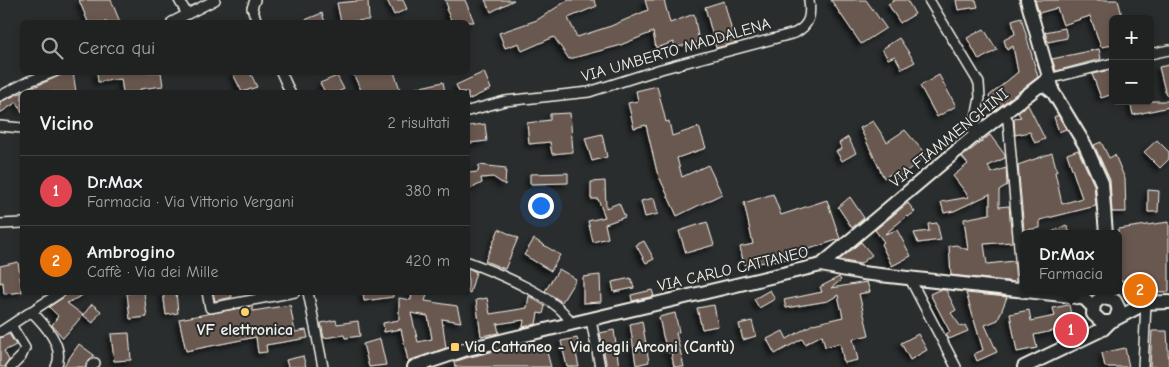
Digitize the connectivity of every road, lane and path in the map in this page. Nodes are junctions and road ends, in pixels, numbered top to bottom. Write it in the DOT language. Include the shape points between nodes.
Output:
graph roads {
  1 [pos="179,0"];
  2 [pos="215,0"];
  3 [pos="255,0"];
  4 [pos="809,0"];
  5 [pos="929,0"];
  6 [pos="1027,0"];
  7 [pos="187,14"];
  8 [pos="176,20"];
  9 [pos="256,20"];
  10 [pos="1169,50"];
  11 [pos="1154,53"];
  12 [pos="1109,64"];
  13 [pos="46,75"];
  14 [pos="282,75"];
  15 [pos="1044,83"];
  16 [pos="289,90"];
  17 [pos="0,96"];
  18 [pos="470,110"];
  19 [pos="1003,113"];
  20 [pos="0,126"];
  21 [pos="20,128"];
  22 [pos="972,138"];
  23 [pos="20,223"];
  24 [pos="0,224"];
  25 [pos="1106,230"];
  26 [pos="1020,259"];
  27 [pos="470,263"];
  28 [pos="821,265"];
  29 [pos="910,279"];
  30 [pos="1020,293"];
  31 [pos="56,295"];
  32 [pos="208,295"];
  33 [pos="279,295"];
  34 [pos="309,295"];
  35 [pos="1046,295"];
  36 [pos="1112,298"];
  37 [pos="1169,302"];
  38 [pos="1146,303"];
  39 [pos="1093,310"];
  40 [pos="31,311"];
  41 [pos="591,320"];
  42 [pos="1113,320"];
  43 [pos="570,324"];
  44 [pos="11,325"];
  45 [pos="0,332"];
  46 [pos="1076,342"];
  47 [pos="1026,366"];
  48 [pos="11,367"];
  49 [pos="56,367"];
  50 [pos="323,367"];
  51 [pos="414,367"];
  52 [pos="600,367"];
  53 [pos="956,367"];
  54 [pos="1143,367"];
  1 -- 7 [label="street"];
  2 -- 7 [label="street"];
  3 -- 9 [label="street" via="252,8"];
  4 -- 18 [label="street, VIA UMBERTO MADDALENA" via="810,17 795,33 589,92 505,101"];
  5 -- 22 [label="street" via="979,83 980,103"];
  6 -- 15 [label="street"];
  7 -- 8 [label="street"];
  10 -- 11 [label="street"];
  12 -- 15 [label="street, VIA FIAMMENGHINI"];
  13 -- 17 [label="street"];
  14 -- 16 [label="street"];
  15 -- 19 [label="street, VIA FIAMMENGHINI"];
  15 -- 25 [label="street" via="1053,92 1085,146 1102,183"];
  19 -- 22 [label="street, VIA FIAMMENGHINI"];
  19 -- 26 [label="street" via="1008,121"];
  20 -- 21 [label="street"];
  22 -- 28 [label="street, VIA FIAMMENGHINI"];
  23 -- 24 [label="street"];
  27 -- 43 [label="street" via="533,291 564,310"];
  28 -- 29 [label="street, VIA CARLO CATTANEO" via="842,271"];
  28 -- 41 [label="street, VIA CARLO CATTANEO"];
  29 -- 30 [label="street, VIA CARLO CATTANEO"];
  29 -- 53 [label="street"];
  31 -- 40 [label="street"];
  32 -- 33 [label="street" via="210,308"];
  34 -- 50 [label="street"];
  35 -- 39 [label="street, VIA CARLO CATTANEO" via="1081,298"];
  36 -- 38 [label="street"];
  36 -- 39 [label="street" via="1102,297"];
  36 -- 42 [label="street" via="1119,309"];
  37 -- 38 [label="street"];
  38 -- 42 [label="street"];
  38 -- 54 [label="street"];
  39 -- 42 [label="street" via="1102,322"];
  39 -- 46 [label="street" via="1091,324"];
  40 -- 44 [label="street"];
  40 -- 49 [label="street" via="51,331 56,347"];
  41 -- 43 [label="street, VIA CARLO CATTANEO"];
  41 -- 52 [label="street"];
  42 -- 46 [label="street" via="1103,329"];
  43 -- 51 [label="street, VIA CARLO CATTANEO" via="464,350"];
  44 -- 45 [label="street"];
  44 -- 48 [label="street" via="25,351"];
  46 -- 47 [label="street"];
}
